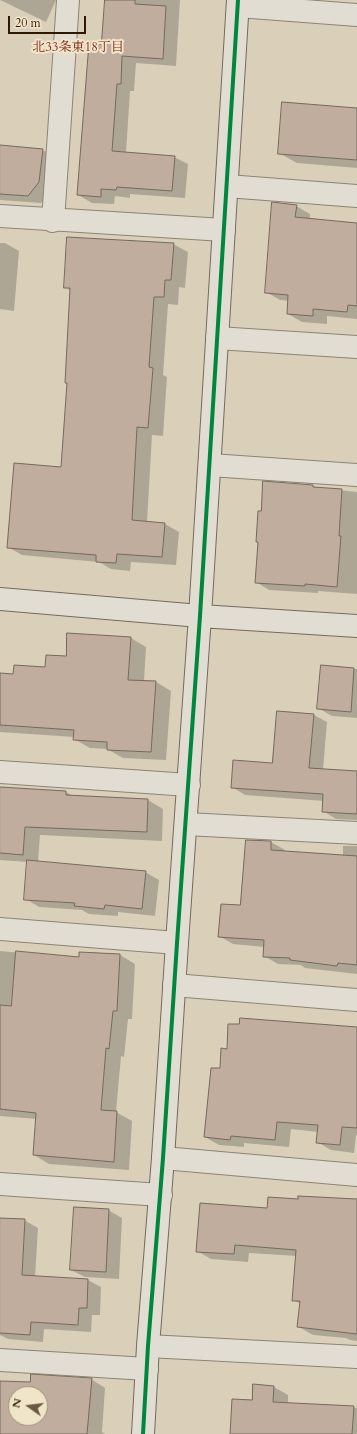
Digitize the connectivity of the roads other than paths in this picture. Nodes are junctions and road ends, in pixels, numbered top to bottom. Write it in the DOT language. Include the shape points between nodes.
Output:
graph roads {
  1 [pos="68,0"];
  2 [pos="238,3"];
  3 [pos="357,14"];
  4 [pos="227,186"];
  5 [pos="357,196"];
  6 [pos="0,216"];
  7 [pos="53,221"];
  8 [pos="224,230"];
  9 [pos="217,338"];
  10 [pos="357,348"];
  11 [pos="210,465"];
  12 [pos="357,475"];
  13 [pos="0,600"];
  14 [pos="200,616"];
  15 [pos="357,626"];
  16 [pos="0,772"];
  17 [pos="188,785"];
  18 [pos="186,824"];
  19 [pos="357,833"];
  20 [pos="0,929"];
  21 [pos="177,943"];
  22 [pos="174,986"];
  23 [pos="357,1000"];
  24 [pos="163,1158"];
  25 [pos="357,1176"];
  26 [pos="0,1184"];
  27 [pos="161,1195"];
  28 [pos="148,1346"];
  29 [pos="357,1358"];
  30 [pos="0,1360"];
  31 [pos="147,1369"];
  32 [pos="143,1434"];
  1 -- 7 [label="street"];
  2 -- 3 [label="street"];
  2 -- 4 [label="street"];
  4 -- 5 [label="street"];
  4 -- 8 [label="street"];
  6 -- 7 [label="street"];
  7 -- 8 [label="street"];
  8 -- 9 [label="street"];
  9 -- 10 [label="street"];
  9 -- 11 [label="street"];
  11 -- 12 [label="street"];
  11 -- 14 [label="street"];
  13 -- 14 [label="street"];
  14 -- 15 [label="street"];
  14 -- 17 [label="street"];
  16 -- 17 [label="street"];
  17 -- 18 [label="street"];
  18 -- 19 [label="street"];
  18 -- 21 [label="street"];
  20 -- 21 [label="street"];
  21 -- 22 [label="street"];
  22 -- 23 [label="street"];
  22 -- 24 [label="street"];
  24 -- 25 [label="street"];
  24 -- 27 [label="street"];
  26 -- 27 [label="street"];
  27 -- 28 [label="street"];
  28 -- 29 [label="street"];
  28 -- 31 [label="street"];
  30 -- 31 [label="street"];
  31 -- 32 [label="street"];
}
